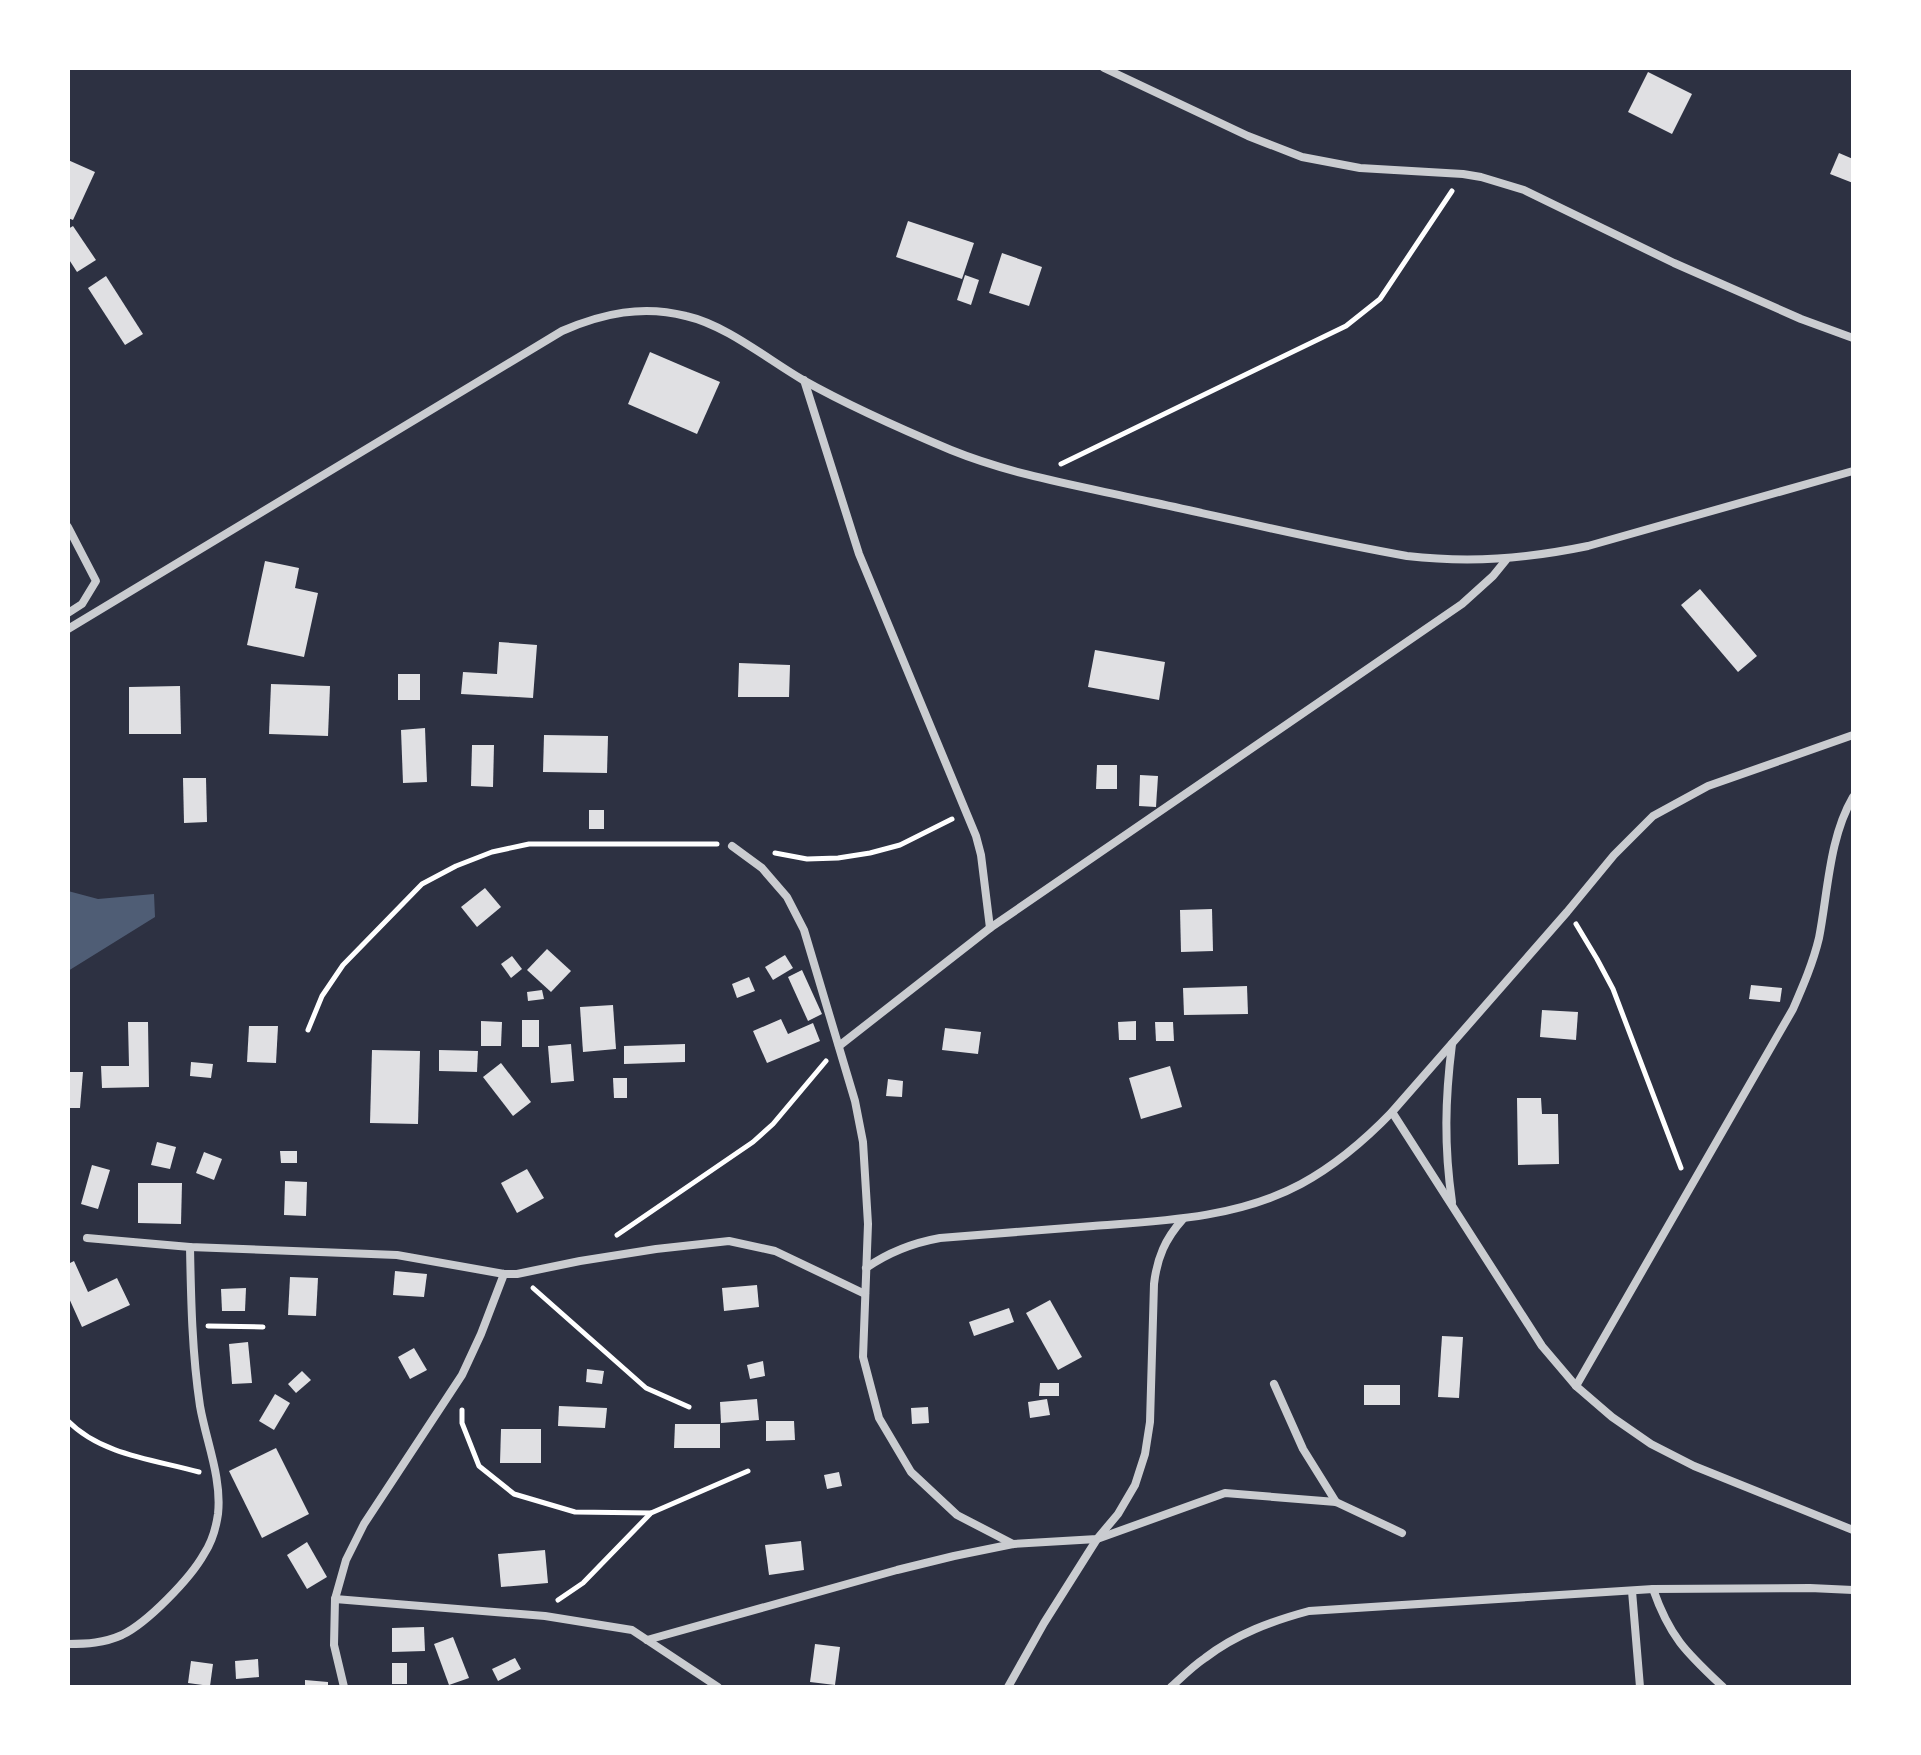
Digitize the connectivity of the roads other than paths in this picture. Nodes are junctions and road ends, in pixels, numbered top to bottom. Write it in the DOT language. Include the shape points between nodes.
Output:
graph roads {
  1 [pos="1104,68"];
  2 [pos="1853,338"];
  3 [pos="804,380"];
  4 [pos="1853,471"];
  5 [pos="68,527"];
  6 [pos="1506,560"];
  7 [pos="82,604"];
  8 [pos="97,611"];
  9 [pos="68,613"];
  10 [pos="68,629"];
  11 [pos="1853,735"];
  12 [pos="1853,797"];
  13 [pos="732,846"];
  14 [pos="990,928"];
  15 [pos="1452,1043"];
  16 [pos="839,1046"];
  17 [pos="1392,1112"];
  18 [pos="1453,1207"];
  19 [pos="1183,1219"];
  20 [pos="87,1238"];
  21 [pos="190,1247"];
  22 [pos="866,1268"];
  23 [pos="504,1274"];
  24 [pos="865,1294"];
  25 [pos="1274,1384"];
  26 [pos="1576,1386"];
  27 [pos="1336,1502"];
  28 [pos="1853,1530"];
  29 [pos="1402,1533"];
  30 [pos="1097,1539"];
  31 [pos="1013,1544"];
  32 [pos="1653,1589"];
  33 [pos="1853,1590"];
  34 [pos="1632,1591"];
  35 [pos="335,1599"];
  36 [pos="647,1640"];
  37 [pos="68,1644"];
  38 [pos="344,1687"];
  39 [pos="718,1687"];
  40 [pos="1008,1687"];
  41 [pos="1171,1687"];
  42 [pos="1640,1687"];
  43 [pos="1723,1687"];
  1 -- 2 [label="street" via="1302,157 1360,168 1463,174 1524,190 1674,263"];
  3 -- 6 [label="street" via="955,452 1036,477 1407,556"];
  3 -- 8 [label="street" via="713,325 688,316 637,311 586,320"];
  3 -- 14 [label="street" via="859,554 981,855"];
  4 -- 6 [label="street" via="1588,546"];
  5 -- 7 [label="street" via="96,581"];
  6 -- 14 [label="street" via="1462,604"];
  7 -- 8 [label="street"];
  7 -- 9 [label="street"];
  8 -- 10 [label="street"];
  11 -- 15 [label="street" via="1708,786 1653,816"];
  12 -- 26 [label="street" via="1836,843 1818,942 1793,1009"];
  13 -- 16 [label="street" via="762,868 787,897 804,930"];
  14 -- 16 [label="street"];
  15 -- 17 [label="street"];
  15 -- 18 [label="street" via="1445,1113"];
  16 -- 22 [label="street" via="863,1142"];
  17 -- 18 [label="street"];
  17 -- 19 [label="street" via="1354,1149 1299,1185"];
  18 -- 26 [label="street" via="1542,1346"];
  19 -- 22 [label="street" via="940,1238 902,1247"];
  19 -- 30 [label="street" via="1162,1249 1155,1275 1145,1454 1130,1495"];
  20 -- 21 [label="street"];
  21 -- 23 [label="street" via="397,1255"];
  21 -- 37 [label="street" via="195,1370 219,1496 213,1535 194,1570 149,1617 124,1634 94,1644"];
  22 -- 24 [label="street"];
  23 -- 24 [label="street" via="729,1241 775,1251"];
  23 -- 35 [label="street" via="462,1375 364,1524"];
  24 -- 31 [label="street" via="863,1357 879,1418 911,1472 957,1515"];
  25 -- 27 [label="street" via="1303,1449"];
  26 -- 28 [label="street" via="1651,1444"];
  27 -- 29 [label="street"];
  27 -- 30 [label="street" via="1225,1493"];
  30 -- 31 [label="street"];
  30 -- 40 [label="street"];
  31 -- 36 [label="street" via="897,1570"];
  32 -- 33 [label="street"];
  32 -- 34 [label="street"];
  32 -- 43 [label="street" via="1673,1634"];
  34 -- 41 [label="street" via="1309,1611 1227,1642"];
  34 -- 42 [label="street"];
  35 -- 36 [label="street" via="534,1615 632,1630"];
  35 -- 38 [label="street" via="334,1645"];
  36 -- 39 [label="street"];
}
